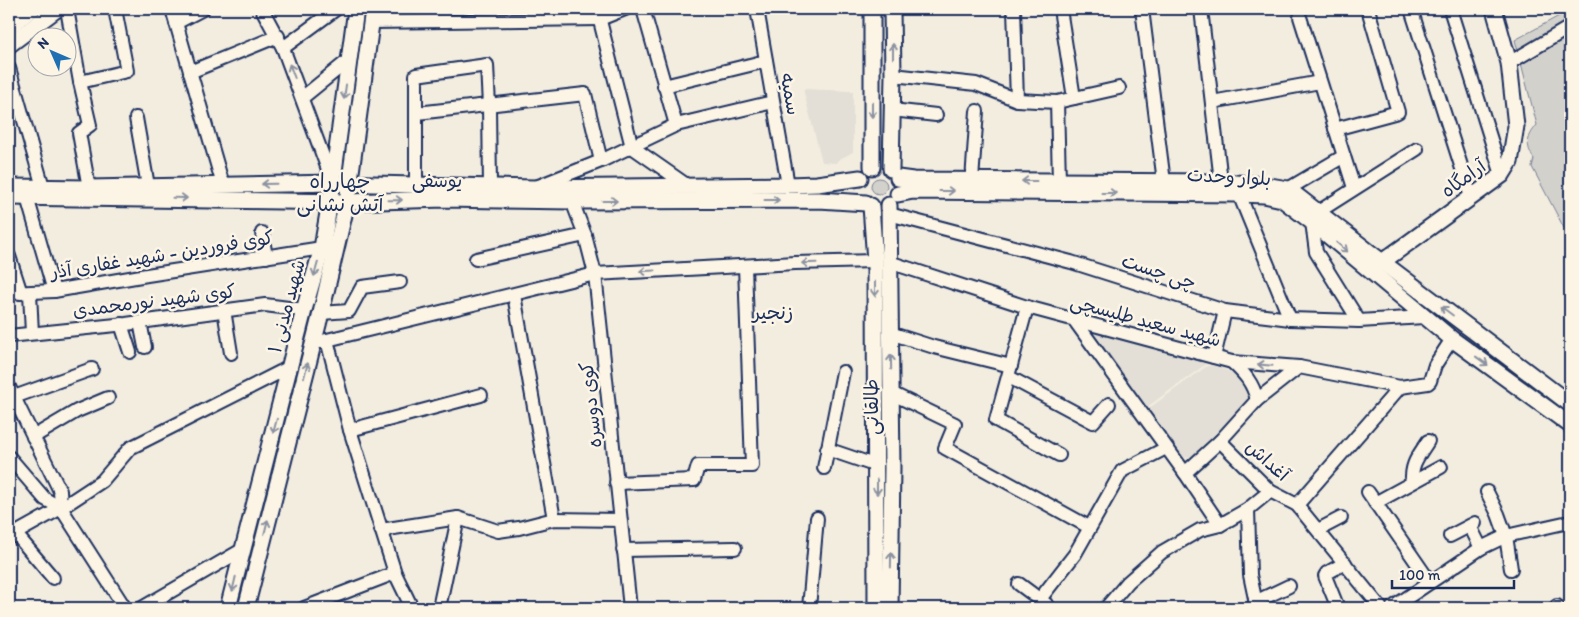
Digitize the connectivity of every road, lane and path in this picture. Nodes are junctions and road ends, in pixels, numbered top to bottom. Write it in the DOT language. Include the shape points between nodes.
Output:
graph roads {
  1 [pos="32,9"];
  2 [pos="115,9"];
  3 [pos="172,9"];
  4 [pos="203,9"];
  5 [pos="262,9"];
  6 [pos="336,9"];
  7 [pos="343,9"];
  8 [pos="625,9"];
  9 [pos="643,9"];
  10 [pos="757,9"];
  11 [pos="872,9"];
  12 [pos="892,9"];
  13 [pos="1014,9"];
  14 [pos="1060,9"];
  15 [pos="1142,9"];
  16 [pos="1201,9"];
  17 [pos="1368,9"];
  18 [pos="1411,9"];
  19 [pos="1450,9"];
  20 [pos="1494,9"];
  21 [pos="56,10"];
  22 [pos="598,14"];
  23 [pos="372,15"];
  24 [pos="355,16"];
  25 [pos="1300,17"];
  26 [pos="15,19"];
  27 [pos="176,23"];
  28 [pos="1570,27"];
  29 [pos="281,42"];
  30 [pos="9,45"];
  31 [pos="350,59"];
  32 [pos="766,60"];
  33 [pos="1509,64"];
  34 [pos="9,68"];
  35 [pos="190,72"];
  36 [pos="893,75"];
  37 [pos="80,82"];
  38 [pos="1320,82"];
  39 [pos="664,86"];
  40 [pos="1119,88"];
  41 [pos="302,98"];
  42 [pos="1074,98"];
  43 [pos="1017,100"];
  44 [pos="772,102"];
  45 [pos="1057,102"];
  46 [pos="1212,102"];
  47 [pos="489,106"];
  48 [pos="892,110"];
  49 [pos="977,111"];
  50 [pos="416,114"];
  51 [pos="936,115"];
  52 [pos="136,118"];
  53 [pos="676,125"];
  54 [pos="1336,129"];
  55 [pos="632,147"];
  56 [pos="1417,149"];
  57 [pos="1344,156"];
  58 [pos="601,161"];
  59 [pos="872,167"];
  60 [pos="895,174"];
  61 [pos="1502,175"];
  62 [pos="860,178"];
  63 [pos="972,180"];
  64 [pos="333,183"];
  65 [pos="349,183"];
  66 [pos="818,184"];
  67 [pos="223,185"];
  68 [pos="416,185"];
  69 [pos="688,186"];
  70 [pos="788,186"];
  71 [pos="1058,186"];
  72 [pos="9,187"];
  73 [pos="42,187"];
  74 [pos="89,188"];
  75 [pos="490,188"];
  76 [pos="534,188"];
  77 [pos="1164,188"];
  78 [pos="1222,188"];
  79 [pos="1238,188"];
  80 [pos="1354,188"];
  81 [pos="1288,189"];
  82 [pos="149,192"];
  83 [pos="445,192"];
  84 [pos="9,197"];
  85 [pos="27,197"];
  86 [pos="1471,197"];
  87 [pos="330,200"];
  88 [pos="819,200"];
  89 [pos="572,201"];
  90 [pos="347,202"];
  91 [pos="868,204"];
  92 [pos="892,205"];
  93 [pos="1315,217"];
  94 [pos="262,233"];
  95 [pos="585,235"];
  96 [pos="322,248"];
  97 [pos="9,256"];
  98 [pos="266,257"];
  99 [pos="476,259"];
  100 [pos="882,261"];
  101 [pos="1382,262"];
  102 [pos="745,266"];
  103 [pos="595,274"];
  104 [pos="400,282"];
  105 [pos="54,291"];
  106 [pos="20,293"];
  107 [pos="514,295"];
  108 [pos="1027,307"];
  109 [pos="224,310"];
  110 [pos="304,310"];
  111 [pos="1225,311"];
  112 [pos="321,313"];
  113 [pos="1424,317"];
  114 [pos="1290,319"];
  115 [pos="1075,321"];
  116 [pos="1359,321"];
  117 [pos="140,322"];
  118 [pos="121,324"];
  119 [pos="32,333"];
  120 [pos="890,333"];
  121 [pos="9,336"];
  122 [pos="297,339"];
  123 [pos="1452,339"];
  124 [pos="320,342"];
  125 [pos="145,347"];
  126 [pos="130,352"];
  127 [pos="231,353"];
  128 [pos="1214,357"];
  129 [pos="1232,362"];
  130 [pos="290,367"];
  131 [pos="1299,367"];
  132 [pos="92,369"];
  133 [pos="1010,371"];
  134 [pos="843,372"];
  135 [pos="1400,387"];
  136 [pos="11,392"];
  137 [pos="892,392"];
  138 [pos="481,395"];
  139 [pos="108,398"];
  140 [pos="1257,400"];
  141 [pos="1109,404"];
  142 [pos="1570,404"];
  143 [pos="1570,426"];
  144 [pos="350,430"];
  145 [pos="34,436"];
  146 [pos="1220,441"];
  147 [pos="1428,441"];
  148 [pos="1166,448"];
  149 [pos="827,449"];
  150 [pos="1059,455"];
  151 [pos="9,457"];
  152 [pos="877,466"];
  153 [pos="1441,467"];
  154 [pos="824,468"];
  155 [pos="1185,473"];
  156 [pos="1412,482"];
  157 [pos="616,483"];
  158 [pos="1270,491"];
  159 [pos="1487,492"];
  160 [pos="1297,505"];
  161 [pos="61,508"];
  162 [pos="1248,509"];
  163 [pos="458,518"];
  164 [pos="817,518"];
  165 [pos="1341,518"];
  166 [pos="554,519"];
  167 [pos="620,520"];
  168 [pos="1564,523"];
  169 [pos="1220,525"];
  170 [pos="1089,527"];
  171 [pos="382,530"];
  172 [pos="1318,530"];
  173 [pos="12,535"];
  174 [pos="1450,536"];
  175 [pos="1506,536"];
  176 [pos="735,548"];
  177 [pos="1481,548"];
  178 [pos="242,550"];
  179 [pos="623,550"];
  180 [pos="1345,563"];
  181 [pos="1511,569"];
  182 [pos="394,574"];
  183 [pos="53,578"];
  184 [pos="1430,582"];
  185 [pos="1019,584"];
  186 [pos="1289,586"];
  187 [pos="1044,604"];
  188 [pos="1256,605"];
  189 [pos="125,608"];
  190 [pos="142,608"];
  191 [pos="228,608"];
  192 [pos="246,608"];
  193 [pos="304,608"];
  194 [pos="412,608"];
  195 [pos="439,608"];
  196 [pos="630,608"];
  197 [pos="810,608"];
  198 [pos="876,608"];
  199 [pos="890,608"];
  200 [pos="1106,608"];
  201 [pos="1338,608"];
  202 [pos="1381,608"];
  203 [pos="1392,608"];
  1 -- 26 [label="main road"];
  2 -- 37 [label="street" via="127,71"];
  3 -- 27 [label="street"];
  4 -- 27 [label="street"];
  5 -- 29 [label="street"];
  6 -- 29 [label="street"];
  7 -- 24 [label="street"];
  8 -- 22 [label="street"];
  9 -- 39 [label="street"];
  10 -- 32 [label="street, سمیه"];
  11 -- 59 [label="main road, one-way"];
  36 -- 12 [label="main road, one-way"];
  13 -- 43 [label="street"];
  14 -- 42 [label="street"];
  15 -- 77 [label="street"];
  16 -- 46 [label="street"];
  17 -- 54 [label="street" via="1398,112"];
  18 -- 86 [label="street"];
  19 -- 61 [label="street"];
  20 -- 33 [label="main road, آرامگاه"];
  21 -- 30 [label="main road"];
  21 -- 37 [label="street"];
  22 -- 23 [label="street"];
  22 -- 55 [label="street"];
  23 -- 65 [label="main road, شهید مدنی ۱"];
  24 -- 31 [label="main road, شهید مدنی ۱"];
  25 -- 38 [label="street"];
  27 -- 35 [label="street"];
  28 -- 33 [label="street"];
  29 -- 35 [label="street"];
  41 -- 29 [label="street, one-way"];
  31 -- 41 [label="street"];
  31 -- 64 [label="main road, شهید مدنی ۱, one-way"];
  32 -- 39 [label="street"];
  32 -- 44 [label="street, سمیه"];
  33 -- 61 [label="main road, آرامگاه" via="1516,126 1510,162"];
  34 -- 73 [label="street"];
  35 -- 67 [label="street"];
  36 -- 43 [label="street" via="976,84"];
  36 -- 48 [label="main road"];
  37 -- 74 [label="street" via="90,125 79,134"];
  38 -- 46 [label="street"];
  38 -- 54 [label="street"];
  39 -- 53 [label="street"];
  40 -- 42 [label="street"];
  41 -- 64 [label="street"];
  42 -- 45 [label="street"];
  43 -- 45 [label="street"];
  44 -- 53 [label="street"];
  44 -- 70 [label="street, سمیه"];
  45 -- 71 [label="street"];
  46 -- 78 [label="street"];
  47 -- 50 [label="street"];
  47 -- 50 [label="street" via="487,65 416,75"];
  47 -- 58 [label="street" via="585,94"];
  47 -- 75 [label="street"];
  48 -- 51 [label="street"];
  48 -- 60 [label="main road"];
  49 -- 63 [label="street"];
  50 -- 68 [label="street"];
  52 -- 82 [label="street"];
  53 -- 55 [label="street"];
  54 -- 57 [label="street"];
  55 -- 58 [label="street"];
  55 -- 69 [label="street"];
  56 -- 80 [label="street"];
  57 -- 80 [label="street"];
  57 -- 81 [label="street"];
  58 -- 76 [label="street"];
  59 -- 60 [label="main road" via="878,166"];
  59 -- 62 [label="main road"];
  60 -- 63 [label="main road, بلوار وحدت" via="913,180"];
  60 -- 92 [label="main road" via="900,186"];
  61 -- 86 [label="main road, آرامگاه"];
  62 -- 66 [label="main road, یوسفی"];
  62 -- 91 [label="main road" via="858,189"];
  71 -- 63 [label="main road, بلوار وحدت, one-way"];
  64 -- 65 [label="main road, یوسفی"];
  64 -- 67 [label="main road, یوسفی, one-way"];
  64 -- 87 [label="main road, شهید مدنی ۱"];
  65 -- 68 [label="main road, یوسفی"];
  65 -- 90 [label="main road, شهید مدنی ۱"];
  66 -- 70 [label="main road, یوسفی"];
  66 -- 88 [label="main road"];
  67 -- 82 [label="main road, یوسفی"];
  68 -- 83 [label="main road, یوسفی"];
  69 -- 70 [label="main road, یوسفی"];
  69 -- 76 [label="main road, یوسفی"];
  71 -- 77 [label="main road, بلوار وحدت"];
  92 -- 71 [label="main road, بلوار وحدت, one-way" via="913,191"];
  72 -- 73 [label="main road, یوسفی"];
  73 -- 74 [label="main road, یوسفی"];
  74 -- 82 [label="main road, یوسفی"];
  75 -- 76 [label="main road, یوسفی"];
  75 -- 83 [label="main road, یوسفی"];
  77 -- 78 [label="main road, بلوار وحدت"];
  78 -- 79 [label="main road, بلوار وحدت"];
  79 -- 81 [label="main road, بلوار وحدت" via="1264,185"];
  79 -- 93 [label="main road, بلوار وحدت" via="1282,199"];
  79 -- 114 [label="street"];
  80 -- 93 [label="street"];
  81 -- 93 [label="main road, بلوار وحدت"];
  82 -- 85 [label="main road, یوسفی"];
  82 -- 87 [label="main road, یوسفی, one-way"];
  83 -- 89 [label="main road, یوسفی"];
  90 -- 83 [label="main road, یوسفی, one-way"];
  84 -- 85 [label="main road, یوسفی"];
  85 -- 105 [label="street"];
  86 -- 101 [label="main road, آرامگاه"];
  87 -- 90 [label="main road, یوسفی"];
  87 -- 96 [label="main road, شهید مدنی ۱"];
  89 -- 88 [label="main road, یوسفی, one-way"];
  88 -- 91 [label="main road, یوسفی"];
  89 -- 95 [label="street, کوی دوسره"];
  90 -- 112 [label="main road, شهید مدنی ۱"];
  91 -- 92 [label="main road"];
  91 -- 100 [label="main road, طالقانی"];
  92 -- 100 [label="main road, طالقانی"];
  92 -- 111 [label="street, چی چست"];
  93 -- 101 [label="main road, بلوار وحدت"];
  93 -- 113 [label="main road, بلوار وحدت, one-way"];
  93 -- 116 [label="street" via="1316,252"];
  94 -- 98 [label="street"];
  95 -- 99 [label="street"];
  95 -- 103 [label="street, کوی دوسره"];
  96 -- 98 [label="street, کوی فروردین - شهید غفاری آذر"];
  96 -- 110 [label="main road, شهید مدنی ۱, one-way"];
  97 -- 106 [label="street"];
  98 -- 105 [label="street, کوی فروردین - شهید غفاری آذر"];
  100 -- 102 [label="street, one-way"];
  100 -- 108 [label="street, شهید سعید طلیسچی"];
  100 -- 120 [label="main road, طالقانی"];
  100 -- 152 [label="main road, طالقانی, one-way"];
  142 -- 101 [label="main road, بلوار وحدت, one-way"];
  102 -- 103 [label="street, one-way"];
  102 -- 157 [label="street" via="752,466 698,466 694,480"];
  103 -- 107 [label="street"];
  103 -- 157 [label="street, کوی دوسره"];
  104 -- 112 [label="street" via="362,287 349,311"];
  105 -- 106 [label="street, کوی فروردین - شهید غفاری آذر"];
  106 -- 119 [label="street"];
  107 -- 124 [label="street"];
  107 -- 166 [label="street"];
  108 -- 115 [label="street, شهید سعید طلیسچی"];
  108 -- 133 [label="street"];
  109 -- 110 [label="street, کوی شهید نورمحمدی" via="265,305"];
  109 -- 117 [label="street, کوی شهید نورمحمدی"];
  109 -- 127 [label="street"];
  110 -- 112 [label="main road"];
  110 -- 122 [label="main road, شهید مدنی ۱"];
  111 -- 114 [label="street, چی چست"];
  111 -- 128 [label="street"];
  112 -- 124 [label="main road, شهید مدنی ۱"];
  113 -- 116 [label="street, چی چست"];
  113 -- 123 [label="main road, بلوار وحدت"];
  114 -- 116 [label="street, چی چست"];
  115 -- 128 [label="street, شهید سعید طلیسچی"];
  115 -- 148 [label="street"];
  117 -- 118 [label="street, کوی شهید نورمحمدی"];
  117 -- 125 [label="street"];
  118 -- 119 [label="street, کوی شهید نورمحمدی"];
  118 -- 126 [label="street"];
  119 -- 121 [label="street, کوی شهید نورمحمدی"];
  120 -- 133 [label="street"];
  137 -- 120 [label="main road, طالقانی, one-way"];
  122 -- 124 [label="main road"];
  122 -- 130 [label="main road, شهید مدنی ۱"];
  123 -- 135 [label="street, شهید سعید طلیسچی" via="1428,383"];
  123 -- 143 [label="main road, بلوار وحدت, one-way"];
  124 -- 144 [label="street"];
  192 -- 124 [label="main road, شهید مدنی ۱, one-way"];
  128 -- 129 [label="street, شهید سعید طلیسچی"];
  131 -- 129 [label="street, شهید سعید طلیسچی, one-way"];
  129 -- 140 [label="street" via="1254,388"];
  130 -- 161 [label="street" via="130,448 102,481"];
  130 -- 178 [label="main road, شهید مدنی ۱, one-way"];
  131 -- 135 [label="street, شهید سعید طلیسچی"];
  131 -- 140 [label="street, آغداش"];
  132 -- 136 [label="street"];
  133 -- 141 [label="street" via="1093,422"];
  133 -- 150 [label="street" via="996,420"];
  134 -- 149 [label="street"];
  135 -- 160 [label="street"];
  136 -- 145 [label="street"];
  137 -- 170 [label="street" via="955,424 945,448"];
  199 -- 137 [label="main road, طالقانی, one-way"];
  138 -- 144 [label="street"];
  139 -- 145 [label="street" via="77,411"];
  140 -- 146 [label="street, آغداش"];
  144 -- 171 [label="street"];
  145 -- 161 [label="street" via="60,492"];
  146 -- 155 [label="street"];
  146 -- 158 [label="street, آغداش"];
  147 -- 156 [label="street" via="1414,462"];
  148 -- 155 [label="street"];
  148 -- 170 [label="street" via="1122,471"];
  149 -- 152 [label="street"];
  149 -- 154 [label="street"];
  151 -- 161 [label="street" via="45,499"];
  152 -- 198 [label="main road, طالقانی, one-way"];
  153 -- 156 [label="street"];
  155 -- 169 [label="street"];
  156 -- 184 [label="street" via="1372,498"];
  157 -- 167 [label="street, کوی دوسره"];
  158 -- 160 [label="street, آغداش"];
  158 -- 162 [label="street"];
  159 -- 175 [label="street"];
  160 -- 172 [label="street, آغداش"];
  161 -- 173 [label="street"];
  161 -- 189 [label="street"];
  162 -- 169 [label="street"];
  162 -- 188 [label="street" via="1250,575"];
  163 -- 166 [label="street" via="498,531"];
  163 -- 171 [label="street"];
  163 -- 195 [label="street"];
  164 -- 197 [label="street"];
  165 -- 172 [label="street"];
  166 -- 167 [label="street"];
  167 -- 179 [label="street, کوی دوسره"];
  168 -- 175 [label="street"];
  169 -- 200 [label="street" via="1200,530 1162,552 1128,582"];
  170 -- 187 [label="street"];
  171 -- 182 [label="street"];
  172 -- 180 [label="street, آغداش"];
  173 -- 183 [label="street"];
  174 -- 177 [label="street" via="1473,525"];
  175 -- 177 [label="street"];
  175 -- 181 [label="street"];
  176 -- 179 [label="street"];
  177 -- 184 [label="street"];
  178 -- 190 [label="street"];
  178 -- 191 [label="main road, شهید مدنی ۱, one-way"];
  179 -- 196 [label="street, کوی دوسره"];
  180 -- 201 [label="street" via="1325,576"];
  180 -- 202 [label="street, آغداش"];
  182 -- 193 [label="street"];
  182 -- 194 [label="street"];
  184 -- 203 [label="street"];
  185 -- 187 [label="street"];
  186 -- 188 [label="street"];
}
